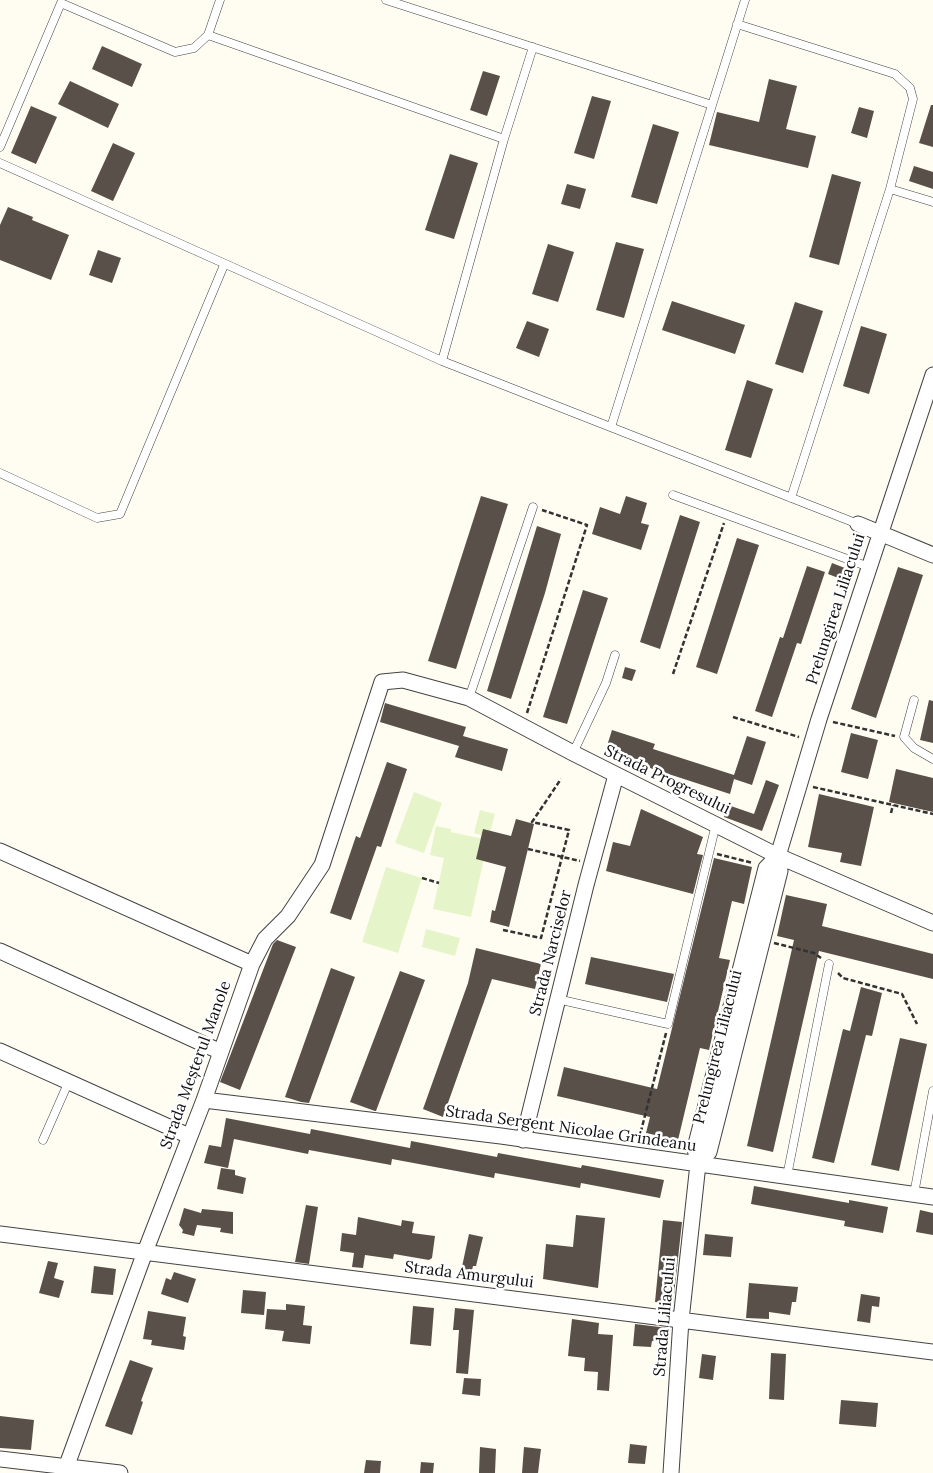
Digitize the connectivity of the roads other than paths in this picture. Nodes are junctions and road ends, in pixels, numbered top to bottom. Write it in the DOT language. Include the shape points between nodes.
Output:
graph roads {
  1 [pos="220,0"];
  2 [pos="386,0"];
  3 [pos="745,0"];
  4 [pos="737,24"];
  5 [pos="208,35"];
  6 [pos="533,48"];
  7 [pos="712,105"];
  8 [pos="504,139"];
  9 [pos="0,147"];
  10 [pos="0,163"];
  11 [pos="890,189"];
  12 [pos="933,202"];
  13 [pos="224,265"];
  14 [pos="442,361"];
  15 [pos="933,375"];
  16 [pos="611,427"];
  17 [pos="0,473"];
  18 [pos="673,495"];
  19 [pos="791,498"];
  20 [pos="534,507"];
  21 [pos="858,524"];
  22 [pos="880,533"];
  23 [pos="933,555"];
  24 [pos="869,566"];
  25 [pos="615,655"];
  26 [pos="382,682"];
  27 [pos="469,698"];
  28 [pos="914,700"];
  29 [pos="573,753"];
  30 [pos="933,759"];
  31 [pos="616,774"];
  32 [pos="716,824"];
  33 [pos="0,852"];
  34 [pos="778,856"];
  35 [pos="933,923"];
  36 [pos="0,951"];
  37 [pos="252,964"];
  38 [pos="829,964"];
  39 [pos="557,1000"];
  40 [pos="0,1051"];
  41 [pos="221,1052"];
  42 [pos="68,1082"];
  43 [pos="933,1091"];
  44 [pos="204,1100"];
  45 [pos="188,1136"];
  46 [pos="44,1140"];
  47 [pos="524,1140"];
  48 [pos="698,1164"];
  49 [pos="787,1176"];
  50 [pos="914,1194"];
  51 [pos="933,1196"];
  52 [pos="0,1234"];
  53 [pos="145,1252"];
  54 [pos="681,1320"];
  55 [pos="933,1352"];
  56 [pos="0,1459"];
  57 [pos="65,1470"];
  58 [pos="120,1473"];
  59 [pos="671,1473"];
  1 -- 5 [label="lane"];
  2 -- 6 [label="lane"];
  3 -- 4 [label="lane"];
  4 -- 7 [label="lane"];
  4 -- 11 [label="lane" via="895,74 910,88 914,99"];
  5 -- 8 [label="lane"];
  5 -- 9 [label="lane" via="194,48 175,52 61,3"];
  6 -- 7 [label="lane"];
  6 -- 8 [label="lane"];
  7 -- 16 [label="lane"];
  8 -- 14 [label="lane"];
  10 -- 13 [label="lane"];
  11 -- 12 [label="lane"];
  11 -- 19 [label="lane"];
  13 -- 14 [label="lane"];
  13 -- 17 [label="lane" via="120,514 97,518"];
  14 -- 16 [label="lane"];
  15 -- 22 [label="street, Prelungirea Liliacului"];
  16 -- 19 [label="lane"];
  18 -- 24 [label="lane"];
  19 -- 21 [label="lane"];
  20 -- 27 [label="lane"];
  21 -- 22 [label="street"];
  22 -- 23 [label="street"];
  22 -- 24 [label="street, Prelungirea Liliacului"];
  24 -- 34 [label="street, Prelungirea Liliacului"];
  25 -- 29 [label="lane" via="606,683"];
  26 -- 27 [label="street, Strada Progresului" via="403,680"];
  26 -- 37 [label="street, Strada Meșterul Manole" via="322,865 288,916 265,939"];
  27 -- 29 [label="street, Strada Progresului"];
  28 -- 30 [label="lane" via="904,738"];
  29 -- 31 [label="street, Strada Progresului"];
  31 -- 32 [label="street, Strada Progresului"];
  31 -- 39 [label="street, Strada Narciselor"];
  32 -- 34 [label="street, Strada Progresului"];
  32 -- 39 [label="lane" via="668,1024"];
  33 -- 37 [label="street"];
  34 -- 35 [label="street, Strada Progresului"];
  34 -- 48 [label="street, Prelungirea Liliacului" via="780,871 709,1152"];
  34 -- 48 [label="street, Prelungirea Liliacului" via="766,868 695,1148"];
  36 -- 41 [label="street"];
  37 -- 41 [label="street, Strada Meșterul Manole"];
  38 -- 49 [label="lane"];
  39 -- 47 [label="street, Strada Narciselor"];
  40 -- 42 [label="street"];
  41 -- 44 [label="street, Strada Meșterul Manole"];
  42 -- 45 [label="street"];
  42 -- 46 [label="lane"];
  43 -- 50 [label="lane"];
  44 -- 45 [label="street, Strada Meșterul Manole"];
  44 -- 47 [label="street, Strada Sergent Nicolae Grindeanu"];
  45 -- 53 [label="street, Strada Meșterul Manole"];
  47 -- 48 [label="street, Strada Sergent Nicolae Grindeanu"];
  48 -- 49 [label="street, Strada Sergent Nicolae Grindeanu"];
  48 -- 54 [label="street, Strada Liliacului"];
  49 -- 50 [label="street, Strada Sergent Nicolae Grindeanu"];
  50 -- 51 [label="street, Strada Sergent Nicolae Grindeanu"];
  52 -- 53 [label="street, Strada Amurgului"];
  53 -- 54 [label="street, Strada Amurgului"];
  53 -- 57 [label="street, Strada Meșterul Manole"];
  54 -- 55 [label="street, Strada Amurgului"];
  54 -- 59 [label="street, Strada Liliacului"];
  56 -- 57 [label="street"];
  57 -- 58 [label="street"];
}
